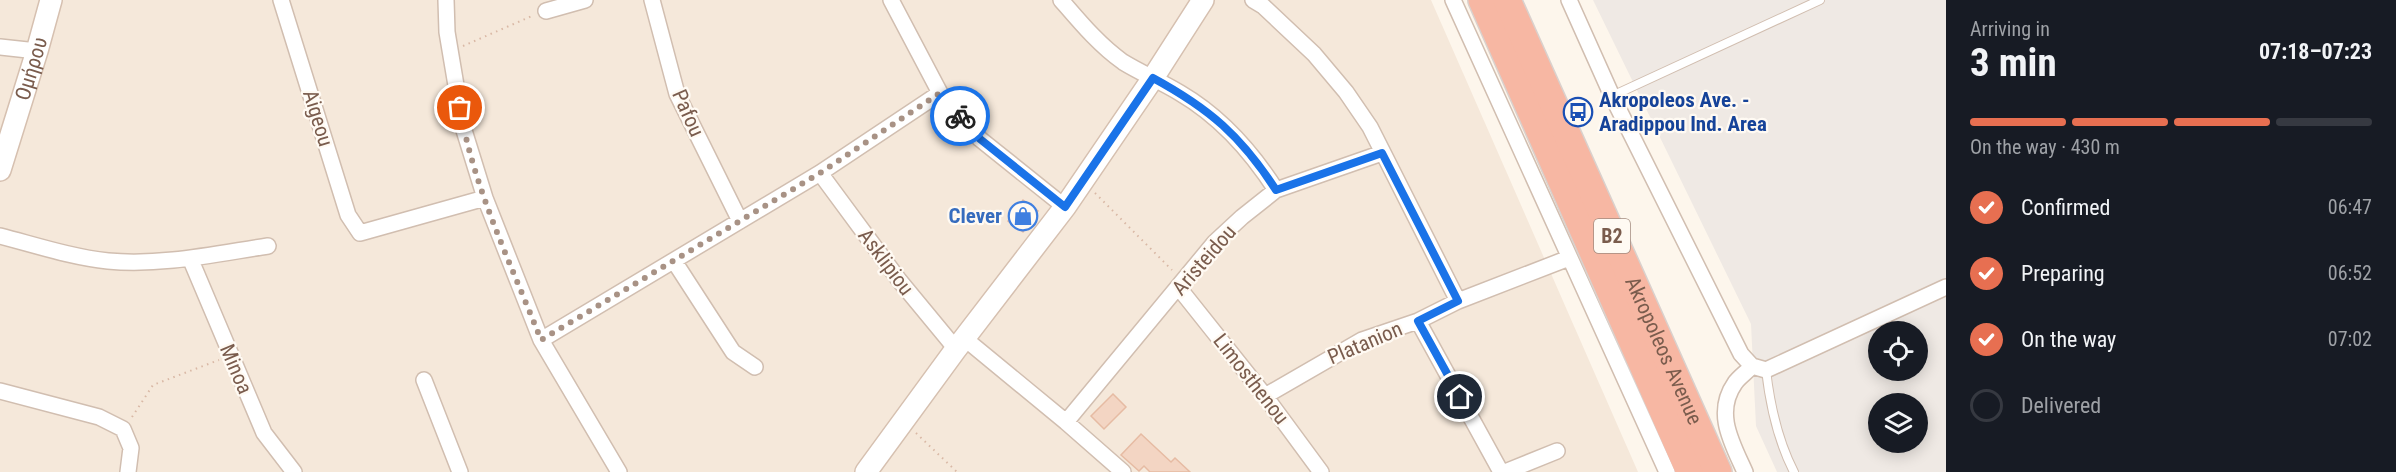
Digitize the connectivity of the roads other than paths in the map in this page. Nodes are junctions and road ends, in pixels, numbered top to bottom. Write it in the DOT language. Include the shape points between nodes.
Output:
graph roads {
  1 [pos="51,0"];
  2 [pos="281,0"];
  3 [pos="446,0"];
  4 [pos="585,0"];
  5 [pos="652,0"];
  6 [pos="891,0"];
  7 [pos="1061,0"];
  8 [pos="1203,0"];
  9 [pos="1253,0"];
  10 [pos="1453,0"];
  11 [pos="1482,0"];
  12 [pos="1506,0"];
  13 [pos="1569,0"];
  14 [pos="1820,0"];
  15 [pos="546,12"];
  16 [pos="0,47"];
  17 [pos="37,51"];
  18 [pos="1153,78"];
  19 [pos="940,93"];
  20 [pos="1612,96"];
  21 [pos="1382,153"];
  22 [pos="0,170"];
  23 [pos="820,173"];
  24 [pos="1276,190"];
  25 [pos="485,198"];
  26 [pos="1065,207"];
  27 [pos="740,221"];
  28 [pos="0,236"];
  29 [pos="267,246"];
  30 [pos="190,258"];
  31 [pos="1569,258"];
  32 [pos="674,261"];
  33 [pos="1181,285"];
  34 [pos="1946,287"];
  35 [pos="1458,301"];
  36 [pos="1418,321"];
  37 [pos="541,340"];
  38 [pos="960,344"];
  39 [pos="755,367"];
  40 [pos="1759,368"];
  41 [pos="424,380"];
  42 [pos="0,391"];
  43 [pos="1265,396"];
  44 [pos="1066,422"];
  45 [pos="1557,451"];
  46 [pos="128,472"];
  47 [pos="294,472"];
  48 [pos="460,472"];
  49 [pos="619,472"];
  50 [pos="866,472"];
  51 [pos="1123,472"];
  52 [pos="1321,472"];
  53 [pos="1503,472"];
  54 [pos="1667,472"];
  55 [pos="1690,472"];
  56 [pos="1718,472"];
  57 [pos="1745,472"];
  58 [pos="1794,472"];
  1 -- 17 [label="main road, Ομήρου"];
  2 -- 25 [label="street, Aigeou" via="348,215 360,233"];
  3 -- 25 [label="street" via="447,32 463,127"];
  4 -- 15 [label="street"];
  5 -- 27 [label="street, Pafou" via="677,94"];
  6 -- 19 [label="street"];
  7 -- 18 [label="street" via="1089,32 1123,61"];
  8 -- 18 [label="main road"];
  9 -- 21 [label="street" via="1314,54 1346,92"];
  10 -- 31 [label="street"];
  11 -- 55 [label="highway, Akropoleos Avenue / B2"];
  12 -- 56 [label="highway, Akropoleos Avenue / B2"];
  13 -- 20 [label="street"];
  14 -- 20 [label="lane"];
  16 -- 17 [label="street"];
  17 -- 22 [label="main road, Ομήρου"];
  18 -- 24 [label="street" via="1224,125 1255,158"];
  18 -- 26 [label="main road"];
  19 -- 23 [label="street"];
  19 -- 26 [label="street" via="980,139"];
  20 -- 40 [label="street" via="1741,354"];
  21 -- 24 [label="street, Aristeidou"];
  21 -- 35 [label="street"];
  23 -- 27 [label="street"];
  23 -- 38 [label="street, Asklipiou" via="899,280"];
  24 -- 33 [label="street, Aristeidou" via="1215,242"];
  25 -- 37 [label="street"];
  26 -- 38 [label="main road"];
  27 -- 32 [label="street"];
  28 -- 30 [label="street" via="107,261"];
  29 -- 30 [label="street"];
  30 -- 47 [label="street, Minoa" via="264,433"];
  31 -- 35 [label="street, Platanion"];
  31 -- 54 [label="street"];
  32 -- 37 [label="street"];
  32 -- 39 [label="street" via="733,352"];
  33 -- 43 [label="street, Limosthenou"];
  33 -- 44 [label="street, Aristeidou"];
  34 -- 40 [label="street"];
  35 -- 36 [label="street, Platanion"];
  36 -- 43 [label="street, Platanion" via="1362,340"];
  36 -- 53 [label="street"];
  37 -- 49 [label="street"];
  38 -- 44 [label="street, Asklipiou"];
  38 -- 50 [label="main road"];
  40 -- 57 [label="street" via="1735,383 1725,415 1726,431"];
  40 -- 58 [label="lane"];
  41 -- 48 [label="street"];
  42 -- 46 [label="street" via="99,417 123,429 131,448"];
  43 -- 52 [label="street, Limosthenou"];
  44 -- 51 [label="street, Asklipiou"];
  45 -- 53 [label="street"];
}
